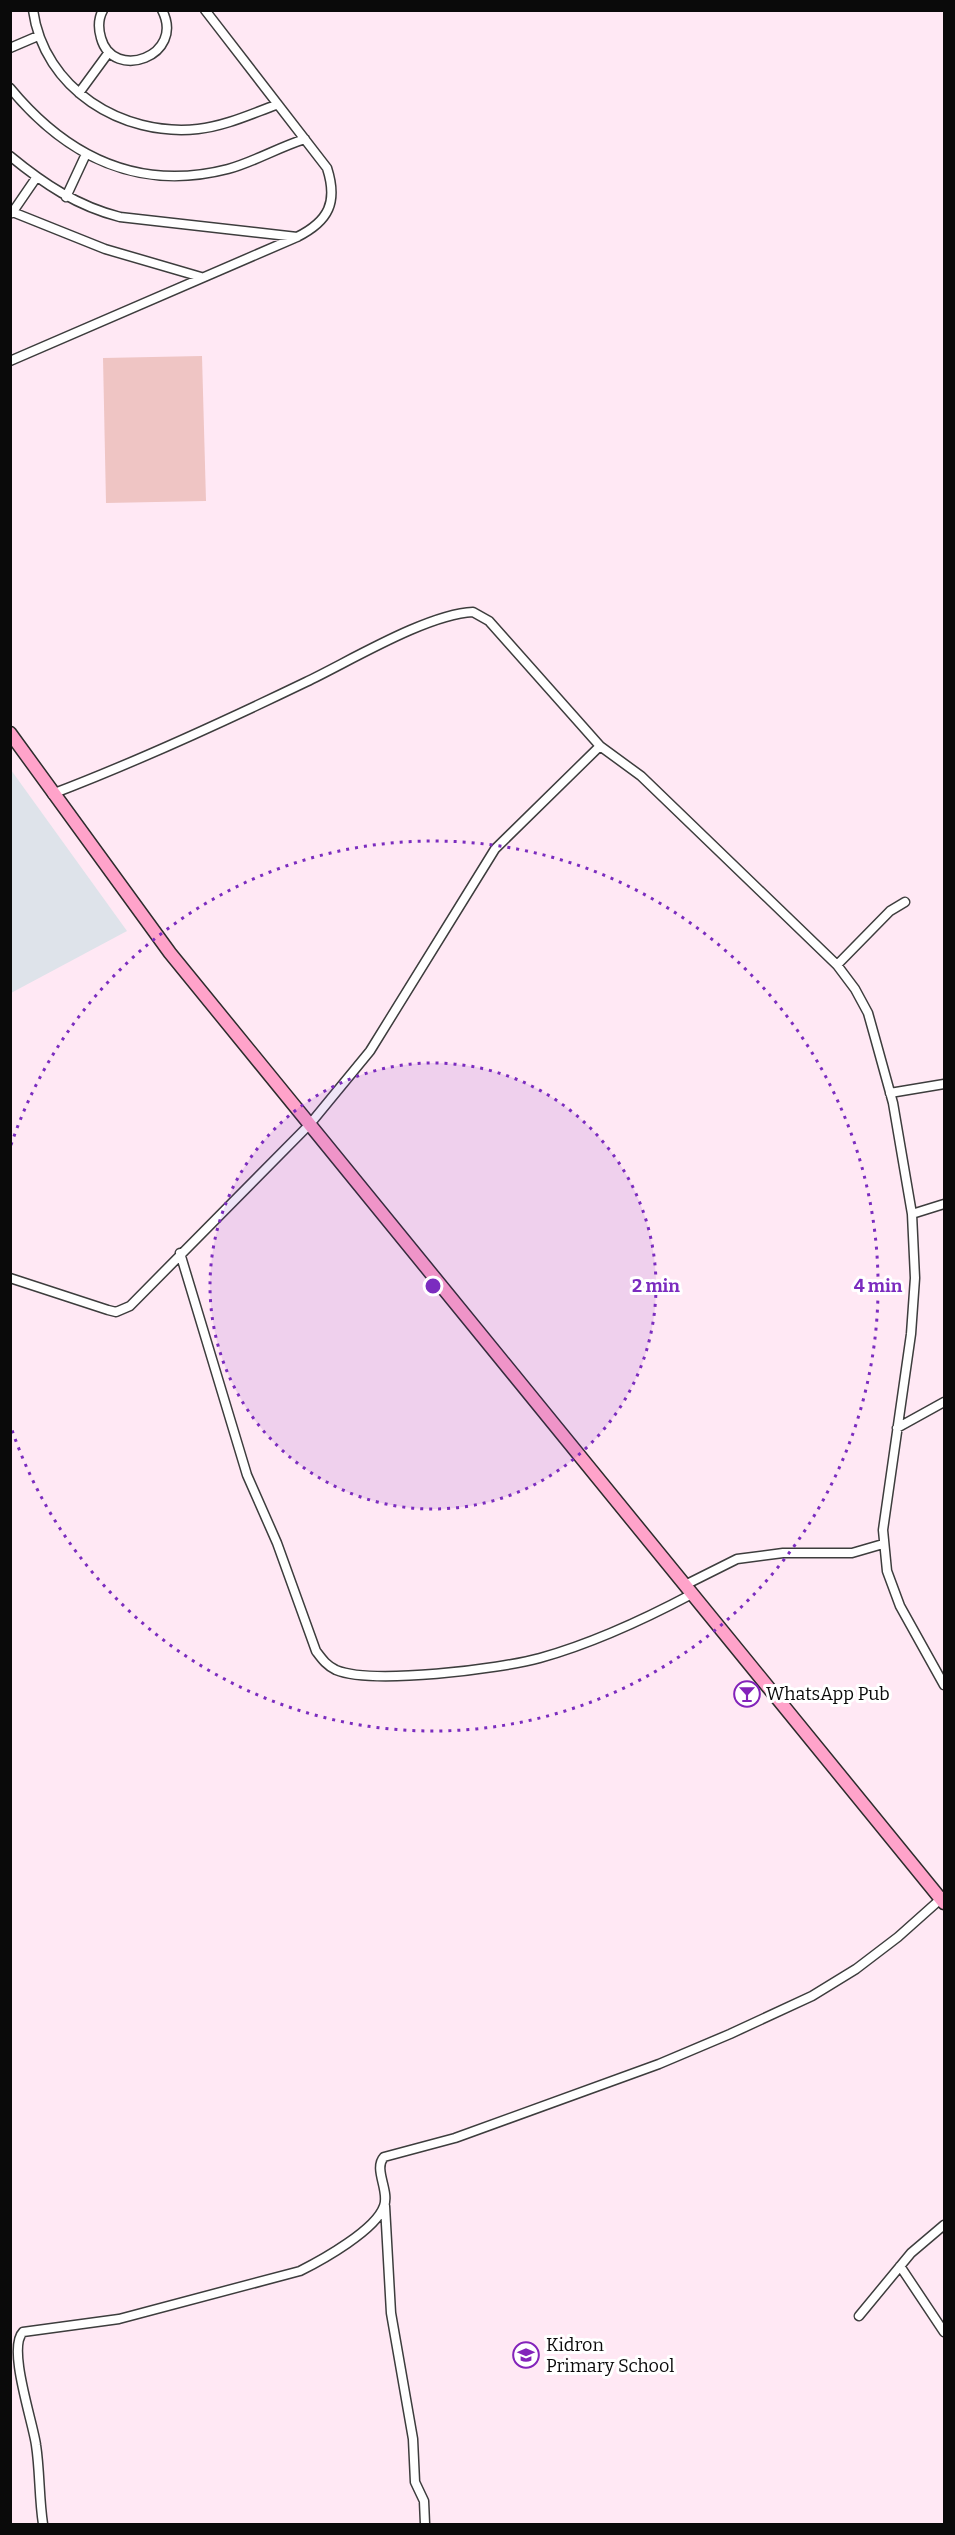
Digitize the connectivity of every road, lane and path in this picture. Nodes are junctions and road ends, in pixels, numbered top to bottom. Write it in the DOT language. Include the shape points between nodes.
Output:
graph roads {
  1 [pos="33,10"];
  2 [pos="104,10"];
  3 [pos="162,10"];
  4 [pos="205,10"];
  5 [pos="38,36"];
  6 [pos="10,48"];
  7 [pos="110,52"];
  8 [pos="10,88"];
  9 [pos="79,93"];
  10 [pos="276,105"];
  11 [pos="305,139"];
  12 [pos="86,154"];
  13 [pos="10,156"];
  14 [pos="36,178"];
  15 [pos="66,197"];
  16 [pos="11,212"];
  17 [pos="297,237"];
  18 [pos="201,277"];
  19 [pos="10,361"];
  20 [pos="10,733"];
  21 [pos="600,746"];
  22 [pos="52,794"];
  23 [pos="904,902"];
  24 [pos="837,965"];
  25 [pos="945,1084"];
  26 [pos="890,1093"];
  27 [pos="310,1124"];
  28 [pos="945,1204"];
  29 [pos="912,1214"];
  30 [pos="180,1253"];
  31 [pos="10,1278"];
  32 [pos="945,1402"];
  33 [pos="897,1428"];
  34 [pos="883,1545"];
  35 [pos="688,1590"];
  36 [pos="945,1685"];
  37 [pos="944,1899"];
  38 [pos="385,2205"];
  39 [pos="945,2225"];
  40 [pos="900,2266"];
  41 [pos="859,2316"];
  42 [pos="945,2332"];
  43 [pos="43,2524"];
  44 [pos="425,2524"];
  1 -- 5 [label="street"];
  2 -- 7 [label="street" via="98,28"];
  3 -- 7 [label="street" via="167,26 158,50 134,61"];
  4 -- 10 [label="street"];
  5 -- 6 [label="street"];
  5 -- 9 [label="street" via="61,77"];
  7 -- 9 [label="street"];
  8 -- 12 [label="street" via="53,131"];
  9 -- 10 [label="street" via="146,128 197,129 224,124"];
  10 -- 11 [label="street"];
  11 -- 12 [label="street" via="229,169 172,177 130,172"];
  11 -- 17 [label="street" via="327,168 333,197 322,220"];
  12 -- 15 [label="street"];
  13 -- 14 [label="street"];
  14 -- 15 [label="street"];
  14 -- 16 [label="street"];
  15 -- 17 [label="street" via="120,217"];
  16 -- 18 [label="street" via="105,249"];
  17 -- 18 [label="street"];
  18 -- 19 [label="street"];
  20 -- 22 [label="main road"];
  21 -- 22 [label="street" via="489,621 473,612 461,613 432,621 257,706"];
  21 -- 24 [label="street" via="641,777"];
  21 -- 27 [label="street" via="495,849 370,1051"];
  22 -- 27 [label="main road" via="170,953"];
  23 -- 24 [label="street" via="890,911"];
  24 -- 26 [label="street" via="868,1013"];
  25 -- 26 [label="street"];
  26 -- 29 [label="street"];
  27 -- 30 [label="street"];
  27 -- 35 [label="main road"];
  28 -- 29 [label="street"];
  29 -- 33 [label="street" via="915,1278"];
  30 -- 31 [label="street" via="130,1306 116,1312"];
  30 -- 35 [label="street" via="247,1475 277,1543 316,1651 326,1664 354,1675 432,1674 508,1665 540,1658 635,1624"];
  32 -- 33 [label="street"];
  33 -- 34 [label="street"];
  34 -- 35 [label="street" via="852,1553 783,1553 737,1559"];
  34 -- 36 [label="street" via="887,1571 900,1606"];
  35 -- 37 [label="main road"];
  37 -- 38 [label="street" via="856,1969 812,1996 730,2034 455,2138 384,2157 380,2167"];
  38 -- 43 [label="street" via="369,2227 300,2271 119,2319 26,2330 21,2334 17,2342 36,2442"];
  38 -- 44 [label="street" via="393,2331"];
  39 -- 40 [label="street"];
  40 -- 41 [label="street"];
  40 -- 42 [label="street"];
}
